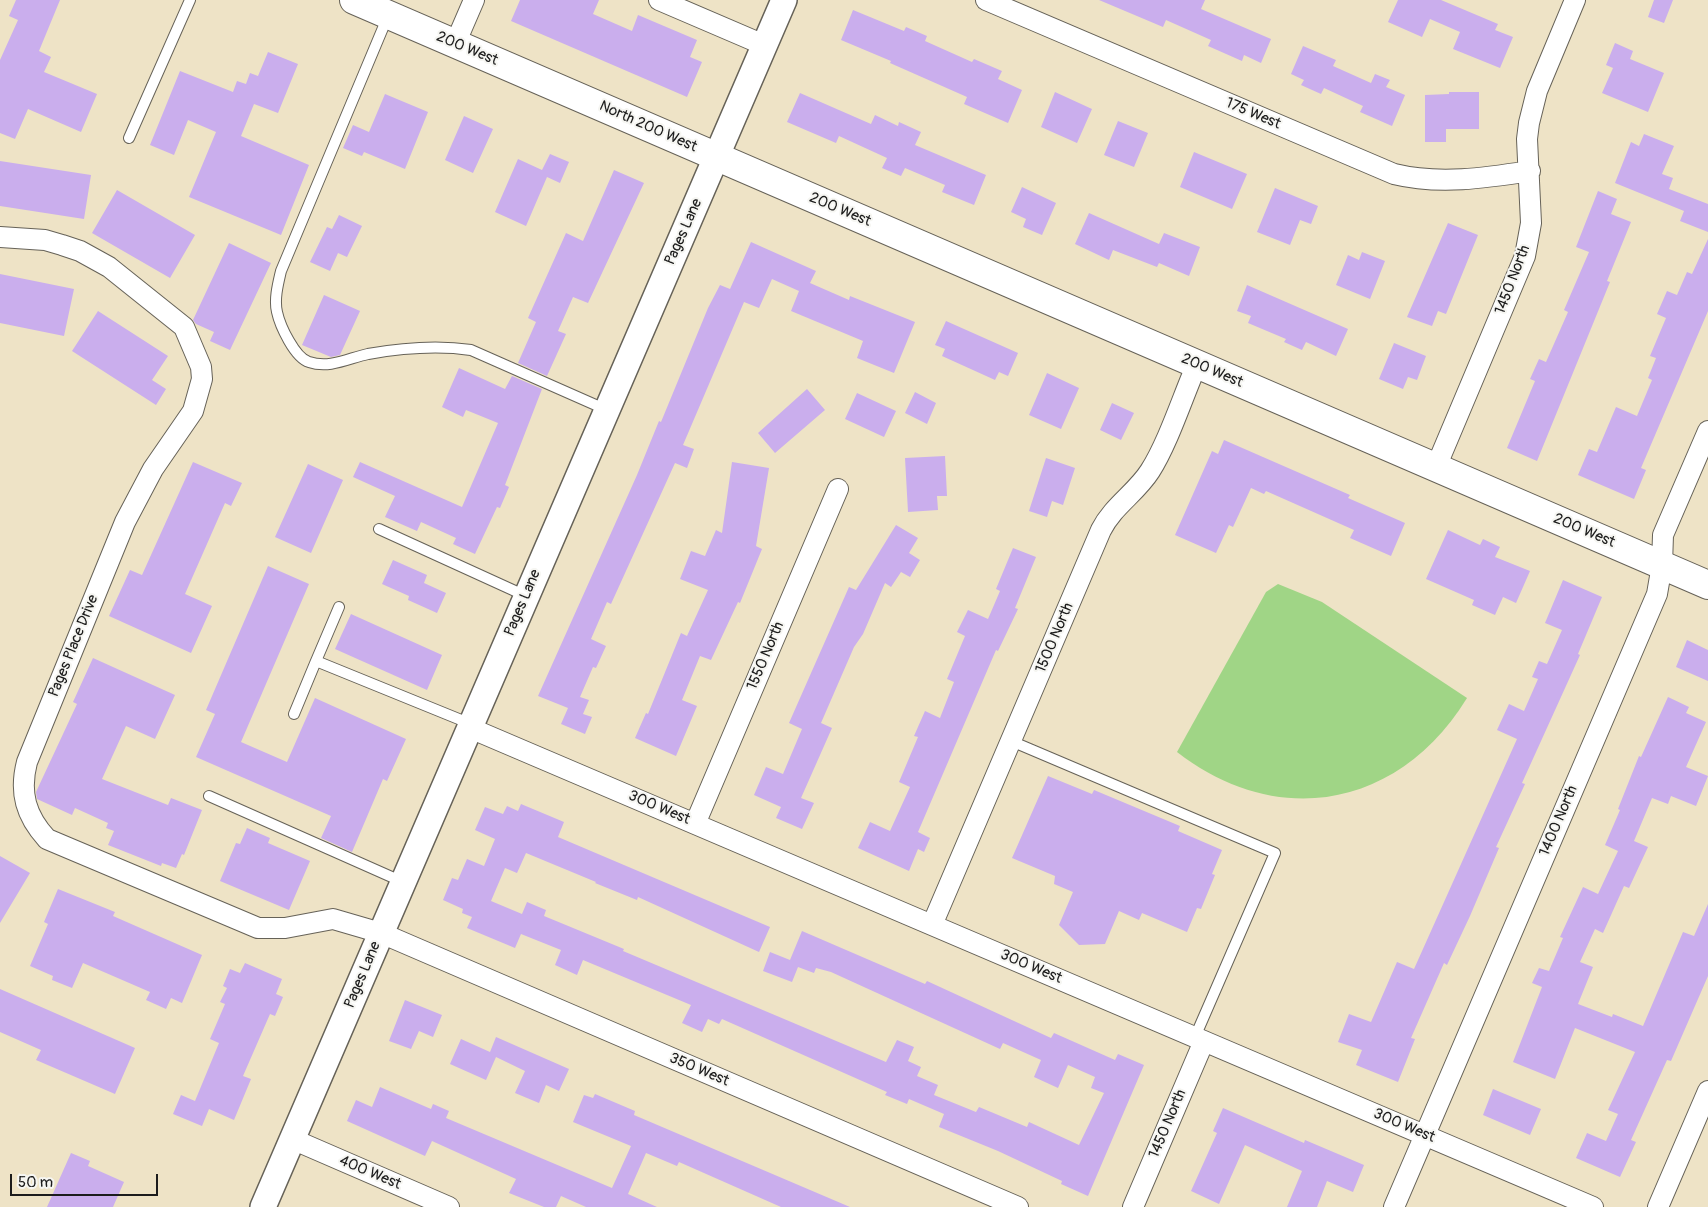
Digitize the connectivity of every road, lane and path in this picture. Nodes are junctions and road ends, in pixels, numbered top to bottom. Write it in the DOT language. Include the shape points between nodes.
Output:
graph roads {
  1 [pos="190,0"];
  2 [pos="356,0"];
  3 [pos="474,0"];
  4 [pos="659,0"];
  5 [pos="784,0"];
  6 [pos="986,0"];
  7 [pos="1575,0"];
  8 [pos="389,15"];
  9 [pos="455,44"];
  10 [pos="764,45"];
  11 [pos="580,97"];
  12 [pos="129,138"];
  13 [pos="716,156"];
  14 [pos="1530,171"];
  15 [pos="0,236"];
  16 [pos="1197,364"];
  17 [pos="607,410"];
  18 [pos="1708,431"];
  19 [pos="1436,467"];
  20 [pos="838,489"];
  21 [pos="379,529"];
  22 [pos="1662,565"];
  23 [pos="1708,585"];
  24 [pos="526,596"];
  25 [pos="339,607"];
  26 [pos="316,661"];
  27 [pos="294,714"];
  28 [pos="470,726"];
  29 [pos="1011,741"];
  30 [pos="209,796"];
  31 [pos="694,824"];
  32 [pos="403,882"];
  33 [pos="932,925"];
  34 [pos="381,933"];
  35 [pos="1200,1039"];
  36 [pos="1708,1091"];
  37 [pos="1425,1135"];
  38 [pos="292,1139"];
  39 [pos="263,1207"];
  40 [pos="449,1207"];
  41 [pos="1018,1207"];
  42 [pos="1132,1207"];
  43 [pos="1394,1207"];
  44 [pos="1593,1207"];
  45 [pos="1658,1207"];
  1 -- 12 [label="lane"];
  2 -- 8 [label="main road, 200 West"];
  3 -- 9 [label="street"];
  4 -- 10 [label="street"];
  5 -- 10 [label="street, Pages Lane"];
  6 -- 14 [label="street, 175 West" via="1394,174 1438,180"];
  7 -- 14 [label="street, 1450 North" via="1532,108 1527,138"];
  8 -- 9 [label="main road, 200 West"];
  8 -- 17 [label="lane" via="281,271 276,290 276,312 285,334 303,360 310,363 337,364 366,355 421,348 470,350"];
  9 -- 11 [label="main road, 200 West"];
  10 -- 13 [label="street, Pages Lane"];
  11 -- 13 [label="main road, North 200 West"];
  13 -- 16 [label="main road, 200 West"];
  13 -- 17 [label="street, Pages Lane"];
  14 -- 19 [label="street, 1450 North" via="1531,222 1525,256"];
  15 -- 34 [label="street, Pages Place Drive" via="45,240 80,251 109,267 184,326 201,367 202,379 194,410 153,469 125,522 33,746 22,786 28,812 40,832 56,844 245,924 271,929 332,919"];
  16 -- 19 [label="main road, 200 West"];
  16 -- 29 [label="street, 1500 North" via="1154,464 1106,521"];
  17 -- 24 [label="street, Pages Lane"];
  18 -- 22 [label="street, 1400 North" via="1664,534"];
  19 -- 22 [label="main road, 200 West"];
  20 -- 31 [label="street, 1550 North"];
  21 -- 24 [label="lane"];
  22 -- 23 [label="main road, 200 West"];
  22 -- 37 [label="street, 1400 North" via="1657,594"];
  24 -- 28 [label="street, Pages Lane"];
  25 -- 26 [label="lane"];
  26 -- 27 [label="lane"];
  26 -- 28 [label="lane"];
  28 -- 31 [label="street, 300 West"];
  28 -- 32 [label="street, Pages Lane"];
  29 -- 33 [label="street, 1500 North"];
  29 -- 35 [label="lane" via="1275,853"];
  30 -- 32 [label="lane"];
  31 -- 33 [label="street, 300 West"];
  32 -- 34 [label="street, Pages Lane"];
  33 -- 35 [label="street, 300 West"];
  34 -- 38 [label="street, Pages Lane"];
  34 -- 41 [label="street, 350 West"];
  35 -- 37 [label="street, 300 West"];
  35 -- 42 [label="street, 1450 North"];
  36 -- 45 [label="street"];
  37 -- 43 [label="street, 1400 North"];
  37 -- 44 [label="street, 300 West"];
  38 -- 39 [label="street, Pages Lane"];
  38 -- 40 [label="street, 400 West"];
}
